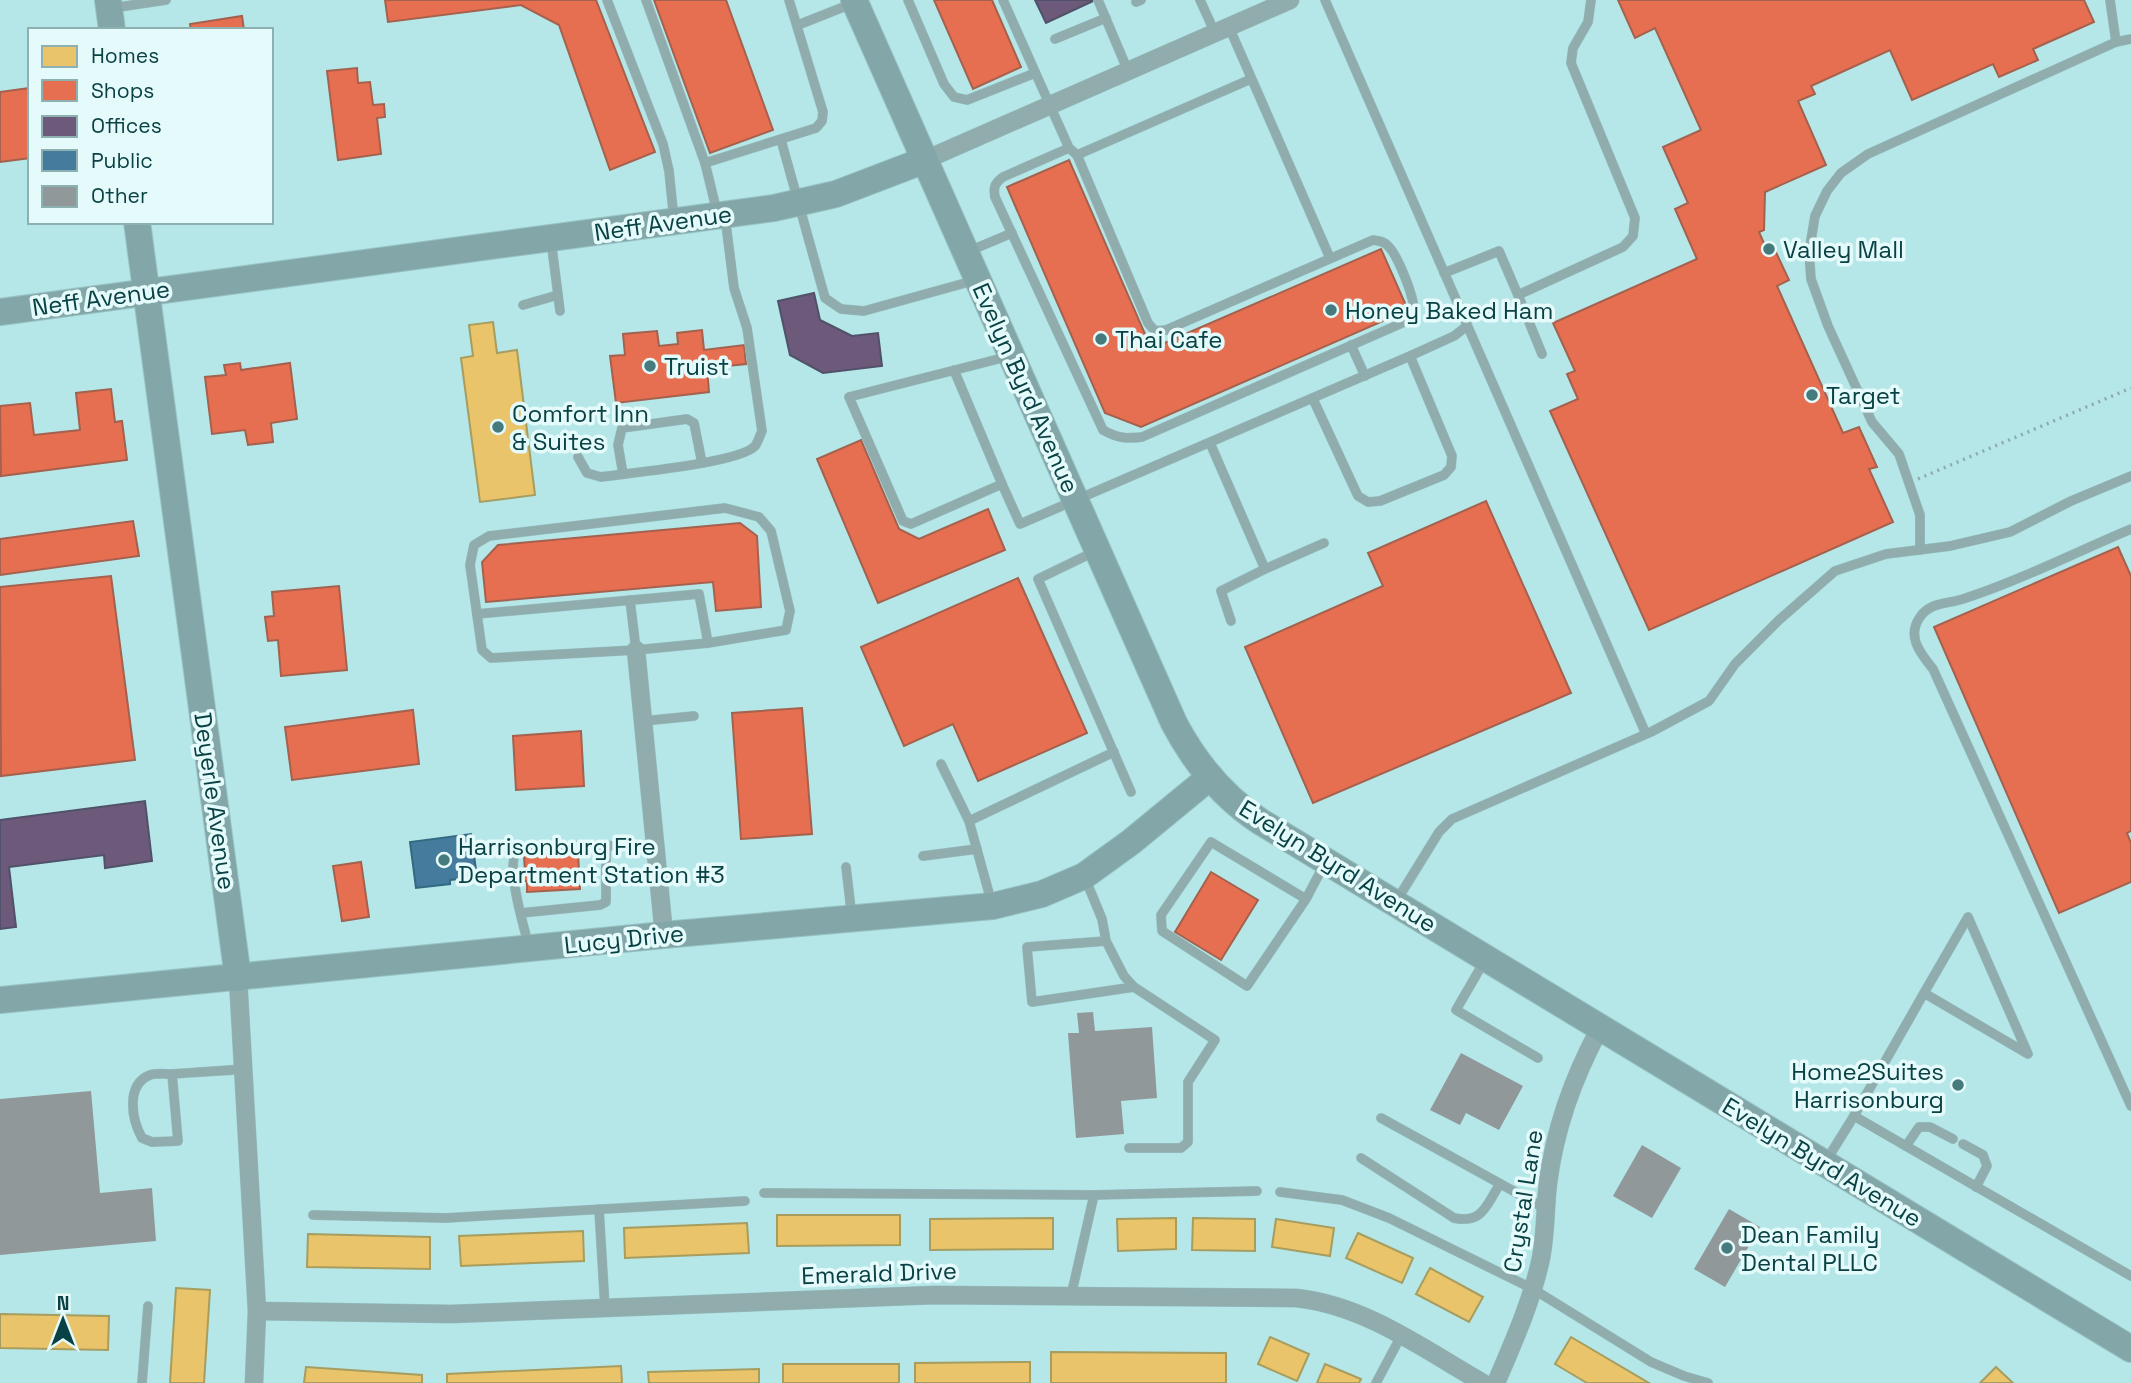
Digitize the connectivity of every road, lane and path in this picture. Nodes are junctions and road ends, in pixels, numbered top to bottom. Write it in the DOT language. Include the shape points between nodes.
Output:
graph roads {
  1 [pos="166,0"];
  2 [pos="607,0"];
  3 [pos="646,0"];
  4 [pos="789,0"];
  5 [pos="908,0"];
  6 [pos="1003,0"];
  7 [pos="1098,0"];
  8 [pos="1200,0"];
  9 [pos="1290,0"];
  10 [pos="1325,0"];
  11 [pos="1591,0"];
  12 [pos="2110,0"];
  13 [pos="855,1"];
  14 [pos="109,13"];
  15 [pos="1106,18"];
  16 [pos="797,24"];
  17 [pos="1222,30"];
  18 [pos="1055,39"];
  19 [pos="2131,39"];
  20 [pos="2116,42"];
  21 [pos="1128,71"];
  22 [pos="1035,73"];
  23 [pos="1251,79"];
  24 [pos="1050,105"];
  25 [pos="781,140"];
  26 [pos="1069,148"];
  27 [pos="1077,155"];
  28 [pos="925,160"];
  29 [pos="705,163"];
  30 [pos="800,204"];
  31 [pos="722,215"];
  32 [pos="674,222"];
  33 [pos="138,224"];
  34 [pos="1012,233"];
  35 [pos="551,238"];
  36 [pos="966,253"];
  37 [pos="1330,258"];
  38 [pos="1444,273"];
  39 [pos="978,280"];
  40 [pos="147,292"];
  41 [pos="558,295"];
  42 [pos="1518,295"];
  43 [pos="523,305"];
  44 [pos="560,311"];
  45 [pos="0,312"];
  46 [pos="1467,326"];
  47 [pos="1352,345"];
  48 [pos="1542,354"];
  49 [pos="1011,356"];
  50 [pos="1410,356"];
  51 [pos="954,370"];
  52 [pos="1365,376"];
  53 [pos="2131,388"];
  54 [pos="1313,399"];
  55 [pos="1210,443"];
  56 [pos="579,457"];
  57 [pos="702,463"];
  58 [pos="624,474"];
  59 [pos="2131,476"];
  60 [pos="1910,483"];
  61 [pos="1002,484"];
  62 [pos="1076,500"];
  63 [pos="2131,528"];
  64 [pos="1324,543"];
  65 [pos="1920,550"];
  66 [pos="1098,551"];
  67 [pos="1265,569"];
  68 [pos="630,600"];
  69 [pos="477,614"];
  70 [pos="1231,621"];
  71 [pos="708,643"];
  72 [pos="636,650"];
  73 [pos="694,716"];
  74 [pos="643,721"];
  75 [pos="1646,734"];
  76 [pos="1114,751"];
  77 [pos="941,764"];
  78 [pos="1210,777"];
  79 [pos="1132,792"];
  80 [pos="969,821"];
  81 [pos="606,845"];
  82 [pos="655,847"];
  83 [pos="977,849"];
  84 [pos="923,856"];
  85 [pos="1326,862"];
  86 [pos="846,867"];
  87 [pos="1084,876"];
  88 [pos="1306,899"];
  89 [pos="1394,903"];
  90 [pos="993,906"];
  91 [pos="521,913"];
  92 [pos="852,919"];
  93 [pos="664,935"];
  94 [pos="1106,942"];
  95 [pos="529,948"];
  96 [pos="1486,959"];
  97 [pos="238,978"];
  98 [pos="1134,987"];
  99 [pos="1924,993"];
  100 [pos="0,1000"];
  101 [pos="1600,1028"];
  102 [pos="1538,1058"];
  103 [pos="245,1069"];
  104 [pos="172,1074"];
  105 [pos="2131,1106"];
  106 [pos="1854,1116"];
  107 [pos="1381,1118"];
  108 [pos="1953,1139"];
  109 [pos="1963,1144"];
  110 [pos="1906,1146"];
  111 [pos="1129,1148"];
  112 [pos="1361,1158"];
  113 [pos="1825,1164"];
  114 [pos="1500,1184"];
  115 [pos="1976,1187"];
  116 [pos="1257,1191"];
  117 [pos="1280,1192"];
  118 [pos="764,1193"];
  119 [pos="1094,1195"];
  120 [pos="745,1201"];
  121 [pos="599,1209"];
  122 [pos="1546,1209"];
  123 [pos="313,1215"];
  124 [pos="2131,1276"];
  125 [pos="1532,1289"];
  126 [pos="1071,1296"];
  127 [pos="148,1306"];
  128 [pos="605,1308"];
  129 [pos="257,1311"];
  130 [pos="1401,1336"];
  131 [pos="2131,1349"];
  132 [pos="142,1383"];
  133 [pos="254,1383"];
  134 [pos="1376,1383"];
  135 [pos="1483,1383"];
  136 [pos="1496,1383"];
  137 [pos="1708,1383"];
  1 -- 14 [label="lane"];
  2 -- 32 [label="lane" via="663,144"];
  3 -- 29 [label="lane"];
  4 -- 16 [label="lane"];
  5 -- 22 [label="lane" via="954,97 967,100"];
  6 -- 22 [label="lane"];
  7 -- 15 [label="lane"];
  8 -- 17 [label="lane"];
  9 -- 17 [label="street, Neff Avenue"];
  10 -- 38 [label="lane"];
  11 -- 42 [label="lane" via="1588,22 1573,48 1571,63 1635,218 1633,236 1623,247"];
  12 -- 20 [label="lane"];
  13 -- 16 [label="lane"];
  13 -- 28 [label="street, Evelyn Byrd Avenue"];
  15 -- 18 [label="lane"];
  15 -- 21 [label="lane"];
  16 -- 25 [label="lane" via="822,121 816,128"];
  17 -- 21 [label="street, Neff Avenue"];
  17 -- 23 [label="lane"];
  19 -- 20 [label="lane"];
  20 -- 60 [label="lane" via="1868,154 1841,173 1815,216 1809,252 1811,281 1872,422 1899,454"];
  21 -- 24 [label="street, Neff Avenue"];
  22 -- 24 [label="lane"];
  23 -- 27 [label="lane"];
  23 -- 37 [label="lane"];
  24 -- 26 [label="lane"];
  24 -- 28 [label="street, Neff Avenue"];
  25 -- 29 [label="lane"];
  25 -- 30 [label="lane"];
  26 -- 27 [label="lane"];
  26 -- 34 [label="lane" via="996,182 995,197"];
  27 -- 37 [label="lane" via="1155,331"];
  28 -- 30 [label="street, Neff Avenue" via="856,188"];
  28 -- 36 [label="street, Evelyn Byrd Avenue"];
  29 -- 31 [label="lane"];
  30 -- 31 [label="street, Neff Avenue"];
  30 -- 39 [label="lane" via="825,298 841,309 864,311"];
  31 -- 32 [label="street, Neff Avenue"];
  31 -- 57 [label="lane" via="734,288 747,328 762,431 755,446 745,452"];
  32 -- 35 [label="street, Neff Avenue"];
  33 -- 40 [label="street, Deyerle Avenue"];
  34 -- 36 [label="lane"];
  34 -- 47 [label="lane" via="1096,418 1114,437 1142,437"];
  35 -- 40 [label="street, Neff Avenue"];
  35 -- 41 [label="lane"];
  36 -- 39 [label="street, Evelyn Byrd Avenue"];
  37 -- 47 [label="lane" via="1373,240 1382,241 1394,255 1415,303 1409,320"];
  38 -- 42 [label="lane" via="1499,251"];
  38 -- 46 [label="lane"];
  39 -- 49 [label="street, Evelyn Byrd Avenue"];
  40 -- 45 [label="street, Neff Avenue"];
  40 -- 97 [label="street, Deyerle Avenue"];
  41 -- 43 [label="lane"];
  41 -- 44 [label="lane"];
  42 -- 48 [label="lane"];
  46 -- 50 [label="lane"];
  46 -- 75 [label="lane"];
  47 -- 52 [label="lane"];
  49 -- 51 [label="lane"];
  49 -- 62 [label="street, Evelyn Byrd Avenue"];
  50 -- 52 [label="lane"];
  50 -- 54 [label="lane" via="1452,456 1444,475 1368,502 1359,496"];
  51 -- 61 [label="lane"];
  51 -- 61 [label="lane" via="849,397 903,521 911,524"];
  52 -- 54 [label="lane"];
  53 -- 60 [label="path"];
  54 -- 55 [label="lane"];
  55 -- 62 [label="lane"];
  55 -- 67 [label="lane"];
  56 -- 58 [label="lane" via="587,473 601,477"];
  57 -- 58 [label="lane"];
  57 -- 58 [label="lane" via="694,423 687,419 622,428 618,445"];
  59 -- 65 [label="lane" via="2010,532"];
  60 -- 65 [label="lane" via="1920,514"];
  61 -- 62 [label="lane" via="1020,524"];
  62 -- 66 [label="street, Evelyn Byrd Avenue"];
  63 -- 105 [label="lane" via="1966,598 1930,608 1919,617 1914,636"];
  64 -- 67 [label="lane"];
  65 -- 75 [label="lane" via="1886,554 1835,570 1735,664 1709,701"];
  66 -- 76 [label="lane" via="1038,579"];
  66 -- 78 [label="street, Evelyn Byrd Avenue" via="1174,723"];
  67 -- 70 [label="lane" via="1220,591"];
  68 -- 69 [label="lane"];
  68 -- 71 [label="lane" via="699,594"];
  68 -- 72 [label="lane"];
  69 -- 71 [label="lane" via="470,565 474,545 489,536 725,508 759,517 771,531 790,611 786,630"];
  69 -- 72 [label="lane" via="482,650 491,658"];
  71 -- 72 [label="lane"];
  72 -- 74 [label="street"];
  73 -- 74 [label="lane"];
  74 -- 82 [label="street"];
  75 -- 89 [label="lane" via="1452,819"];
  76 -- 79 [label="lane"];
  76 -- 80 [label="lane"];
  77 -- 80 [label="lane"];
  78 -- 85 [label="street, Evelyn Byrd Avenue" via="1251,816"];
  78 -- 87 [label="street, Lucy Drive"];
  80 -- 83 [label="lane"];
  81 -- 82 [label="lane"];
  81 -- 91 [label="lane" via="606,902"];
  81 -- 91 [label="lane" via="518,849 512,859"];
  82 -- 93 [label="street"];
  83 -- 84 [label="lane"];
  83 -- 90 [label="lane"];
  85 -- 88 [label="lane"];
  85 -- 89 [label="street, Evelyn Byrd Avenue"];
  86 -- 92 [label="lane"];
  87 -- 90 [label="street, Lucy Drive" via="1042,894"];
  87 -- 94 [label="lane"];
  88 -- 88 [label="lane" via="1247,986 1162,931 1161,915 1211,842"];
  89 -- 96 [label="street, Evelyn Byrd Avenue"];
  90 -- 92 [label="street, Lucy Drive"];
  91 -- 95 [label="lane"];
  92 -- 93 [label="street, Lucy Drive"];
  93 -- 95 [label="street, Lucy Drive"];
  94 -- 98 [label="lane"];
  94 -- 98 [label="lane" via="1027,947 1032,1002"];
  95 -- 97 [label="street, Lucy Drive"];
  96 -- 101 [label="street, Evelyn Byrd Avenue"];
  96 -- 102 [label="lane" via="1456,1010"];
  97 -- 100 [label="street, Lucy Drive"];
  97 -- 103 [label="street, Deyerle Avenue"];
  98 -- 111 [label="lane" via="1215,1040 1188,1082 1188,1142 1181,1148"];
  99 -- 99 [label="lane" via="1958,1013 2028,1054 1968,917"];
  99 -- 106 [label="lane"];
  101 -- 113 [label="street, Evelyn Byrd Avenue"];
  101 -- 122 [label="street, Crystal Lane" via="1564,1108"];
  103 -- 104 [label="lane"];
  103 -- 129 [label="street, Deyerle Avenue"];
  104 -- 104 [label="lane" via="150,1075 133,1092 137,1128 142,1138 152,1142 178,1141"];
  106 -- 110 [label="lane"];
  106 -- 113 [label="lane"];
  107 -- 114 [label="lane"];
  108 -- 110 [label="lane" via="1930,1127 1919,1127"];
  109 -- 115 [label="lane" via="1983,1155 1987,1166"];
  110 -- 115 [label="lane"];
  112 -- 114 [label="lane" via="1454,1218 1468,1221 1479,1217"];
  113 -- 131 [label="street, Evelyn Byrd Avenue"];
  114 -- 122 [label="lane"];
  115 -- 124 [label="lane"];
  116 -- 119 [label="lane"];
  117 -- 125 [label="lane" via="1352,1203"];
  118 -- 119 [label="lane"];
  119 -- 126 [label="lane"];
  120 -- 121 [label="lane"];
  121 -- 123 [label="lane" via="446,1218"];
  121 -- 128 [label="lane"];
  122 -- 125 [label="street, Crystal Lane" via="1544,1241"];
  125 -- 136 [label="street, Crystal Lane"];
  125 -- 137 [label="lane" via="1651,1362"];
  126 -- 128 [label="street, Emerald Drive" via="900,1296"];
  126 -- 130 [label="street, Emerald Drive" via="1302,1298 1340,1307"];
  127 -- 132 [label="lane"];
  128 -- 129 [label="street, Emerald Drive" via="451,1314"];
  129 -- 133 [label="street, Deyerle Avenue"];
  130 -- 134 [label="lane"];
  130 -- 135 [label="street, Emerald Drive"];
}
